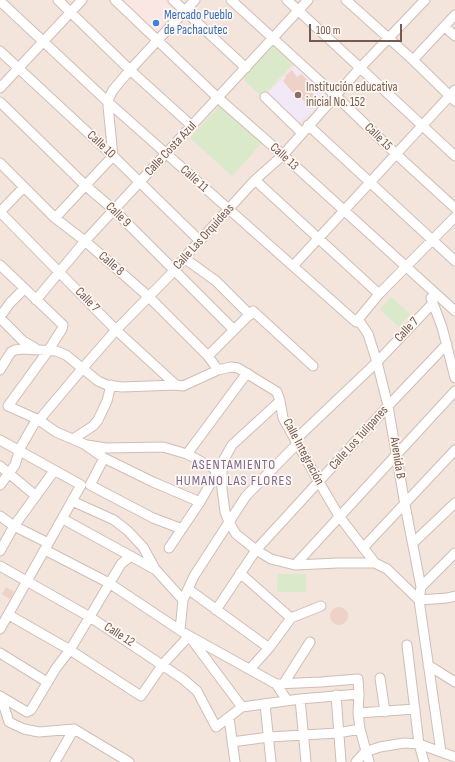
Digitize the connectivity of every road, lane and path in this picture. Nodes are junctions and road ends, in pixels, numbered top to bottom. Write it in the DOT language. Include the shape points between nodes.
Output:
graph roads {
  1 [pos="58,0"];
  2 [pos="82,0"];
  3 [pos="115,0"];
  4 [pos="173,0"];
  5 [pos="195,0"];
  6 [pos="231,0"];
  7 [pos="287,0"];
  8 [pos="308,0"];
  9 [pos="346,0"];
  10 [pos="0,1"];
  11 [pos="420,2"];
  12 [pos="298,10"];
  13 [pos="185,11"];
  14 [pos="71,12"];
  15 [pos="455,15"];
  16 [pos="445,27"];
  17 [pos="455,36"];
  18 [pos="389,38"];
  19 [pos="273,39"];
  20 [pos="158,40"];
  21 [pos="43,42"];
  22 [pos="0,51"];
  23 [pos="413,60"];
  24 [pos="19,68"];
  25 [pos="246,68"];
  26 [pos="360,68"];
  27 [pos="130,70"];
  28 [pos="0,88"];
  29 [pos="453,95"];
  30 [pos="336,96"];
  31 [pos="265,97"];
  32 [pos="218,98"];
  33 [pos="0,102"];
  34 [pos="108,102"];
  35 [pos="308,125"];
  36 [pos="423,125"];
  37 [pos="192,126"];
  38 [pos="302,133"];
  39 [pos="166,154"];
  40 [pos="283,154"];
  41 [pos="396,154"];
  42 [pos="113,156"];
  43 [pos="455,156"];
  44 [pos="0,163"];
  45 [pos="255,180"];
  46 [pos="140,182"];
  47 [pos="370,182"];
  48 [pos="86,186"];
  49 [pos="24,187"];
  50 [pos="455,208"];
  51 [pos="114,210"];
  52 [pos="228,210"];
  53 [pos="343,211"];
  54 [pos="0,212"];
  55 [pos="455,217"];
  56 [pos="55,218"];
  57 [pos="318,238"];
  58 [pos="433,240"];
  59 [pos="85,241"];
  60 [pos="200,241"];
  61 [pos="184,258"];
  62 [pos="455,260"];
  63 [pos="0,265"];
  64 [pos="293,266"];
  65 [pos="406,267"];
  66 [pos="174,271"];
  67 [pos="59,272"];
  68 [pos="425,284"];
  69 [pos="24,289"];
  70 [pos="379,294"];
  71 [pos="149,297"];
  72 [pos="36,300"];
  73 [pos="433,303"];
  74 [pos="455,311"];
  75 [pos="252,313"];
  76 [pos="0,317"];
  77 [pos="357,320"];
  78 [pos="116,330"];
  79 [pos="234,330"];
  80 [pos="447,344"];
  81 [pos="37,350"];
  82 [pos="48,351"];
  83 [pos="208,356"];
  84 [pos="377,362"];
  85 [pos="313,366"];
  86 [pos="82,368"];
  87 [pos="0,370"];
  88 [pos="218,370"];
  89 [pos="247,373"];
  90 [pos="455,378"];
  91 [pos="111,385"];
  92 [pos="176,385"];
  93 [pos="455,391"];
  94 [pos="280,401"];
  95 [pos="388,406"];
  96 [pos="39,420"];
  97 [pos="73,439"];
  98 [pos="0,440"];
  99 [pos="296,442"];
  100 [pos="84,444"];
  101 [pos="19,450"];
  102 [pos="455,450"];
  103 [pos="187,454"];
  104 [pos="397,455"];
  105 [pos="104,458"];
  106 [pos="0,466"];
  107 [pos="220,466"];
  108 [pos="54,471"];
  109 [pos="8,473"];
  110 [pos="319,482"];
  111 [pos="0,485"];
  112 [pos="86,485"];
  113 [pos="36,496"];
  114 [pos="72,501"];
  115 [pos="200,502"];
  116 [pos="455,503"];
  117 [pos="405,505"];
  118 [pos="0,516"];
  119 [pos="339,516"];
  120 [pos="63,519"];
  121 [pos="229,522"];
  122 [pos="14,526"];
  123 [pos="182,529"];
  124 [pos="413,543"];
  125 [pos="47,546"];
  126 [pos="169,548"];
  127 [pos="363,548"];
  128 [pos="256,550"];
  129 [pos="0,551"];
  130 [pos="455,553"];
  131 [pos="131,556"];
  132 [pos="375,563"];
  133 [pos="295,565"];
  134 [pos="0,566"];
  135 [pos="156,570"];
  136 [pos="240,573"];
  137 [pos="26,582"];
  138 [pos="109,583"];
  139 [pos="421,587"];
  140 [pos="188,589"];
  141 [pos="455,596"];
  142 [pos="183,600"];
  143 [pos="419,600"];
  144 [pos="321,606"];
  145 [pos="216,610"];
  146 [pos="9,614"];
  147 [pos="90,617"];
  148 [pos="291,618"];
  149 [pos="0,629"];
  150 [pos="180,630"];
  151 [pos="189,636"];
  152 [pos="310,642"];
  153 [pos="407,645"];
  154 [pos="269,648"];
  155 [pos="70,650"];
  156 [pos="0,653"];
  157 [pos="163,664"];
  158 [pos="428,665"];
  159 [pos="250,669"];
  160 [pos="380,678"];
  161 [pos="47,682"];
  162 [pos="455,682"];
  163 [pos="280,683"];
  164 [pos="359,694"];
  165 [pos="336,695"];
  166 [pos="1,696"];
  167 [pos="300,699"];
  168 [pos="287,700"];
  169 [pos="265,704"];
  170 [pos="242,707"];
  171 [pos="415,709"];
  172 [pos="385,712"];
  173 [pos="358,713"];
  174 [pos="229,718"];
  175 [pos="74,729"];
  176 [pos="360,729"];
  177 [pos="338,733"];
  178 [pos="303,734"];
  179 [pos="269,737"];
  180 [pos="232,742"];
  181 [pos="419,744"];
  182 [pos="365,752"];
  183 [pos="441,752"];
  184 [pos="455,757"];
  185 [pos="55,762"];
  186 [pos="128,762"];
  187 [pos="234,762"];
  188 [pos="271,762"];
  189 [pos="306,762"];
  190 [pos="341,762"];
  191 [pos="356,762"];
  192 [pos="369,762"];
  193 [pos="424,762"];
  1 -- 14 [label="street"];
  2 -- 14 [label="street"];
  3 -- 20 [label="street, Calle 13"];
  4 -- 13 [label="street"];
  5 -- 13 [label="street"];
  6 -- 19 [label="street, Calle 15"];
  7 -- 12 [label="street"];
  8 -- 12 [label="street, Calle Costa Azul"];
  9 -- 18 [label="street"];
  10 -- 21 [label="street, Calle 11"];
  11 -- 18 [label="street, Calle Las Orquídeas"];
  12 -- 19 [label="street, Calle Costa Azul"];
  12 -- 26 [label="street"];
  13 -- 20 [label="street"];
  13 -- 25 [label="street"];
  14 -- 21 [label="street"];
  14 -- 27 [label="street"];
  15 -- 16 [label="street"];
  16 -- 17 [label="street"];
  16 -- 23 [label="street"];
  18 -- 23 [label="street"];
  18 -- 26 [label="street, Calle Las Orquídeas"];
  19 -- 25 [label="street, Calle Costa Azul"];
  19 -- 30 [label="street, Calle 15"];
  20 -- 27 [label="street"];
  20 -- 32 [label="street, Calle 13"];
  21 -- 24 [label="street"];
  21 -- 34 [label="street, Calle 11"];
  22 -- 24 [label="street, Calle 10"];
  23 -- 29 [label="street"];
  24 -- 28 [label="street"];
  24 -- 42 [label="street, Calle 10"];
  25 -- 32 [label="street, Calle Costa Azul"];
  26 -- 30 [label="street, Calle Las Orquídeas"];
  26 -- 36 [label="street"];
  27 -- 34 [label="street" via="113,90"];
  27 -- 37 [label="street"];
  29 -- 36 [label="street"];
  30 -- 35 [label="street, Calle Las Orquídeas"];
  30 -- 41 [label="street, Calle 15"];
  31 -- 38 [label="street"];
  32 -- 37 [label="street, Calle Costa Azul"];
  32 -- 40 [label="street, Calle 13"];
  33 -- 48 [label="street, Calle 9"];
  34 -- 39 [label="street, Calle 11"];
  34 -- 42 [label="street"];
  35 -- 38 [label="street, Calle Las Orquídeas"];
  35 -- 47 [label="street"];
  36 -- 41 [label="street"];
  36 -- 43 [label="street"];
  37 -- 39 [label="street, Calle Costa Azul"];
  38 -- 40 [label="street, Calle Las Orquídeas"];
  39 -- 46 [label="street, Calle Costa Azul"];
  39 -- 52 [label="street, Calle 11"];
  40 -- 45 [label="street, Calle Las Orquídeas"];
  40 -- 53 [label="street, Calle 13"];
  41 -- 47 [label="street"];
  41 -- 50 [label="street, Calle 15"];
  42 -- 46 [label="street, Calle 10"];
  42 -- 48 [label="street"];
  44 -- 49 [label="street, Calle 8"];
  45 -- 52 [label="street, Calle Las Orquídeas"];
  45 -- 57 [label="street"];
  46 -- 51 [label="street, Calle Costa Azul"];
  46 -- 60 [label="street, Calle 10"];
  47 -- 53 [label="street"];
  47 -- 58 [label="street"];
  48 -- 51 [label="street, Calle 9"];
  48 -- 56 [label="street"];
  49 -- 54 [label="street"];
  49 -- 56 [label="street, Calle 8"];
  51 -- 59 [label="street, Calle Costa Azul"];
  51 -- 66 [label="street, Calle 9"];
  52 -- 60 [label="street, Calle Las Orquídeas"];
  52 -- 64 [label="street, Calle 11"];
  53 -- 57 [label="street"];
  53 -- 65 [label="street, Calle 13"];
  54 -- 67 [label="street, Calle 7"];
  55 -- 58 [label="street"];
  56 -- 59 [label="street, Calle 8"];
  57 -- 64 [label="street"];
  57 -- 70 [label="street"];
  58 -- 62 [label="street"];
  58 -- 65 [label="street"];
  59 -- 67 [label="street, Calle Costa Azul"];
  59 -- 71 [label="street, Calle 8"];
  60 -- 61 [label="street, Calle Las Orquídeas"];
  61 -- 66 [label="street, Calle Las Orquídeas"];
  61 -- 75 [label="street" via="216,281"];
  63 -- 69 [label="street"];
  64 -- 77 [label="street, Calle 11"];
  65 -- 68 [label="street, Calle 13"];
  65 -- 70 [label="street"];
  66 -- 71 [label="street, Calle Las Orquídeas"];
  66 -- 79 [label="street, Calle 9"];
  67 -- 72 [label="street, Calle Costa Azul"];
  67 -- 78 [label="street, Calle 7"];
  68 -- 73 [label="street"];
  68 -- 74 [label="street, Calle 13"];
  69 -- 72 [label="street"];
  69 -- 76 [label="street"];
  70 -- 77 [label="street"];
  71 -- 78 [label="street, Calle Las Orquídeas"];
  71 -- 83 [label="street, Calle 8"];
  72 -- 82 [label="street" via="63,325"];
  73 -- 80 [label="street"];
  73 -- 84 [label="street, Calle 7"];
  75 -- 79 [label="street"];
  75 -- 85 [label="street"];
  76 -- 81 [label="street" via="23,341"];
  77 -- 84 [label="street, Avenida B" via="368,334"];
  78 -- 86 [label="street, Calle Las Orquídeas"];
  78 -- 92 [label="street, Calle 7"];
  79 -- 83 [label="street"];
  80 -- 90 [label="street"];
  80 -- 95 [label="street, Calle Los Tulipanes"];
  81 -- 82 [label="street, Calle Integración"];
  81 -- 87 [label="street, Calle Integración" via="22,349 11,352"];
  82 -- 86 [label="street, Calle Integración" via="66,355"];
  82 -- 96 [label="street" via="8,406"];
  83 -- 88 [label="street, Calle 8"];
  84 -- 95 [label="street, Avenida B"];
  84 -- 99 [label="street, Calle 7"];
  86 -- 91 [label="street, Calle Integración" via="98,381"];
  86 -- 96 [label="street, Calle Las Orquídeas"];
  88 -- 89 [label="street, Calle Integración" via="231,367"];
  88 -- 92 [label="street, Calle Integración" via="183,386"];
  89 -- 94 [label="street, Calle Integración" via="277,392"];
  89 -- 103 [label="street"];
  91 -- 92 [label="street, Calle Integración"];
  91 -- 97 [label="street" via="98,420"];
  93 -- 104 [label="street"];
  94 -- 99 [label="street, Calle Integración" via="283,418"];
  94 -- 107 [label="street" via="232,446"];
  95 -- 104 [label="street, Avenida B"];
  95 -- 110 [label="street, Calle Los Tulipanes"];
  96 -- 97 [label="street" via="56,432"];
  96 -- 101 [label="street, Calle Las Orquídeas"];
  97 -- 100 [label="street"];
  98 -- 101 [label="street"];
  99 -- 110 [label="street, Calle Integración"];
  99 -- 121 [label="street, Calle 7" via="246,496"];
  100 -- 103 [label="street" via="106,448 163,447"];
  100 -- 105 [label="street"];
  101 -- 108 [label="street"];
  101 -- 109 [label="street, Calle Las Orquídeas"];
  102 -- 117 [label="street"];
  103 -- 107 [label="street"];
  104 -- 117 [label="street, Avenida B"];
  104 -- 119 [label="street"];
  105 -- 112 [label="street"];
  105 -- 115 [label="street"];
  106 -- 109 [label="street"];
  107 -- 115 [label="street"];
  107 -- 121 [label="street" via="225,512"];
  108 -- 112 [label="street"];
  108 -- 113 [label="street"];
  109 -- 111 [label="street, Calle Las Orquídeas"];
  109 -- 113 [label="street"];
  110 -- 119 [label="street, Calle Integración"];
  110 -- 128 [label="street, Calle Los Tulipanes"];
  112 -- 114 [label="street"];
  112 -- 123 [label="street" via="153,518"];
  113 -- 122 [label="street"];
  114 -- 120 [label="street"];
  114 -- 135 [label="street" via="114,520 143,547"];
  115 -- 123 [label="street"];
  116 -- 124 [label="street"];
  117 -- 124 [label="street, Avenida B"];
  117 -- 127 [label="street"];
  118 -- 122 [label="street"];
  119 -- 127 [label="street, Calle Integración"];
  119 -- 133 [label="street"];
  120 -- 125 [label="street"];
  120 -- 131 [label="street"];
  121 -- 128 [label="street" via="236,534"];
  121 -- 140 [label="street, Calle 7"];
  122 -- 125 [label="street"];
  122 -- 129 [label="street"];
  123 -- 126 [label="street"];
  124 -- 139 [label="street, Avenida B"];
  125 -- 137 [label="street"];
  125 -- 138 [label="street"];
  127 -- 132 [label="street, Calle Integración"];
  128 -- 133 [label="street" via="271,559"];
  128 -- 136 [label="street, Calle Los Tulipanes"];
  130 -- 139 [label="street"];
  131 -- 135 [label="street"];
  131 -- 138 [label="street" via="121,564"];
  132 -- 133 [label="street"];
  132 -- 143 [label="street, Calle Integración" via="387,569"];
  134 -- 137 [label="street, Calle 12"];
  135 -- 142 [label="street"];
  136 -- 145 [label="street, Calle Los Tulipanes"];
  136 -- 148 [label="street"];
  137 -- 146 [label="street"];
  137 -- 147 [label="street, Calle 12"];
  138 -- 147 [label="street"];
  138 -- 150 [label="street"];
  139 -- 143 [label="street, Avenida B"];
  140 -- 142 [label="street, Calle 7"];
  140 -- 145 [label="street"];
  141 -- 143 [label="street"];
  142 -- 150 [label="street, Calle 7"];
  143 -- 158 [label="street, Avenida B"];
  144 -- 148 [label="street"];
  145 -- 154 [label="street"];
  146 -- 149 [label="street"];
  146 -- 155 [label="street"];
  147 -- 155 [label="street"];
  147 -- 157 [label="street, Calle 12"];
  148 -- 154 [label="street"];
  150 -- 151 [label="street"];
  151 -- 157 [label="street"];
  151 -- 159 [label="street"];
  151 -- 170 [label="street"];
  152 -- 163 [label="street"];
  153 -- 171 [label="street"];
  154 -- 159 [label="street"];
  155 -- 157 [label="street" via="141,696"];
  155 -- 161 [label="street"];
  156 -- 161 [label="street"];
  157 -- 174 [label="street, Calle 12" via="197,691 216,727"];
  158 -- 162 [label="street"];
  158 -- 183 [label="street, Avenida B"];
  159 -- 163 [label="street"];
  160 -- 172 [label="street"];
  161 -- 166 [label="street" via="35,704 27,712"];
  163 -- 164 [label="street" via="358,679"];
  163 -- 168 [label="street"];
  164 -- 165 [label="street"];
  164 -- 173 [label="street"];
  165 -- 167 [label="street"];
  165 -- 177 [label="street"];
  166 -- 175 [label="street" via="9,722 24,729 38,732"];
  167 -- 168 [label="street"];
  167 -- 178 [label="street"];
  168 -- 169 [label="street"];
  169 -- 170 [label="street"];
  169 -- 179 [label="street"];
  170 -- 174 [label="street"];
  171 -- 172 [label="street"];
  171 -- 181 [label="street"];
  172 -- 173 [label="street"];
  173 -- 176 [label="street"];
  174 -- 180 [label="street"];
  175 -- 185 [label="street"];
  175 -- 186 [label="street"];
  176 -- 177 [label="street"];
  176 -- 182 [label="street"];
  177 -- 178 [label="street"];
  177 -- 190 [label="street"];
  178 -- 179 [label="street"];
  178 -- 189 [label="street"];
  179 -- 180 [label="street"];
  179 -- 188 [label="street"];
  180 -- 187 [label="street"];
  181 -- 182 [label="street" via="404,743"];
  181 -- 183 [label="street"];
  181 -- 193 [label="street"];
  182 -- 191 [label="street"];
  182 -- 192 [label="street"];
  183 -- 184 [label="street"];
}
